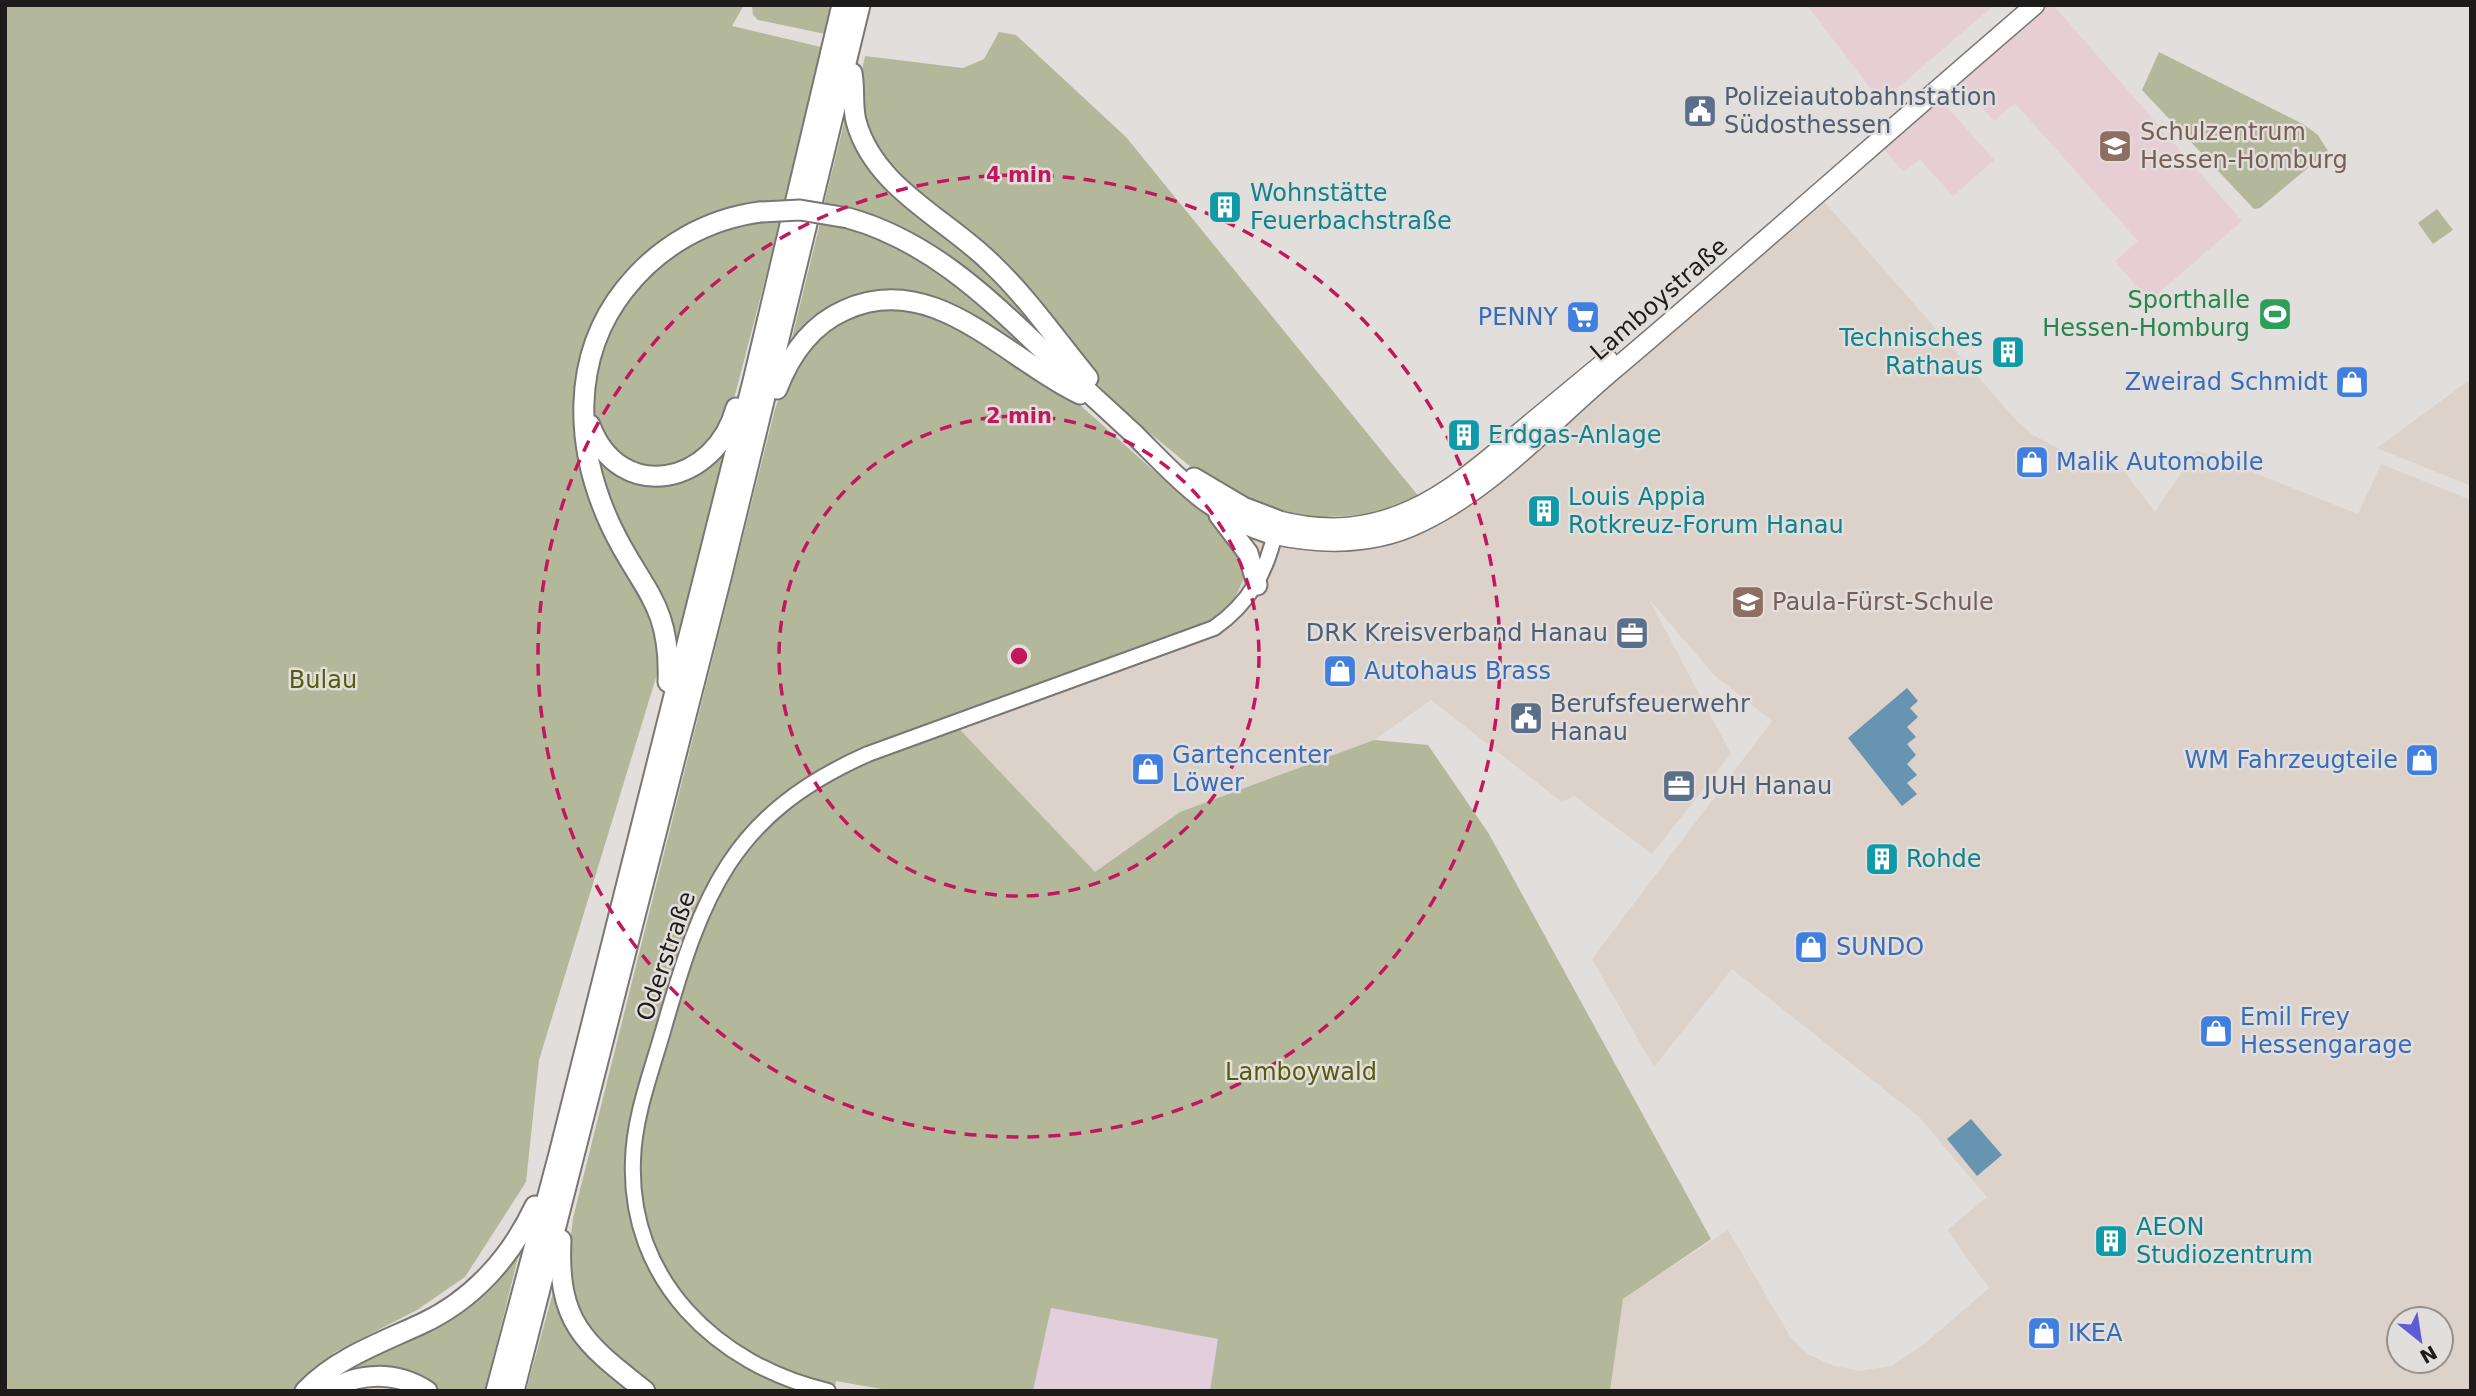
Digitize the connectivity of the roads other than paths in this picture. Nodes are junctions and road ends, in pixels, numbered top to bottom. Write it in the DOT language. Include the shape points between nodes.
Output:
graph roads {
  1 [pos="842,5"];
  2 [pos="860,5"];
  3 [pos="2019,5"];
  4 [pos="2035,5"];
  5 [pos="850,56"];
  6 [pos="754,377"];
  7 [pos="583,400"];
  8 [pos="1104,406"];
  9 [pos="762,413"];
  10 [pos="1149,449"];
  11 [pos="1212,506"];
  12 [pos="1276,528"];
  13 [pos="1257,585"];
  14 [pos="673,700"];
  15 [pos="559,1154"];
  16 [pos="563,1201"];
  17 [pos="305,1391"];
  18 [pos="328,1391"];
  19 [pos="427,1391"];
  20 [pos="496,1391"];
  21 [pos="513,1391"];
  22 [pos="645,1391"];
  23 [pos="828,1391"];
  1 -- 6 [label="highway"];
  2 -- 5 [label="highway"];
  3 -- 12 [label="main road, Lamboystraße" via="1639,334 1460,482 1411,512 1371,524"];
  4 -- 12 [label="main road, Lamboystraße" via="1459,500 1420,523 1370,539 1326,541"];
  5 -- 8 [label="highway" via="856,120 878,164 1010,281 1089,380"];
  5 -- 9 [label="highway"];
  6 -- 7 [label="highway" via="715,449 699,464 670,476 642,475 616,463 593,432"];
  6 -- 14 [label="highway"];
  7 -- 8 [label="highway, bridge" via="594,343 609,311 632,280 682,238 730,217 800,210 848,218 905,240 945,264"];
  7 -- 14 [label="highway" via="589,460 600,501 664,625"];
  8 -- 9 [label="highway" via="959,320 933,308 890,299 860,304 821,324 793,356"];
  8 -- 10 [label="highway"];
  9 -- 16 [label="highway"];
  10 -- 11 [label="highway" via="1171,474"];
  10 -- 12 [label="highway"];
  11 -- 12 [label="highway" via="1240,523"];
  11 -- 13 [label="highway" via="1248,553"];
  12 -- 13 [label="street, Oderstraße"];
  13 -- 23 [label="street, Oderstraße" via="1233,615 1204,633 868,754 820,777 768,817 709,894 677,981 641,1112 633,1156 636,1210 662,1276 707,1332 765,1371"];
  14 -- 15 [label="highway"];
  15 -- 17 [label="highway" via="525,1226 484,1280 449,1309 354,1354"];
  15 -- 20 [label="highway"];
  16 -- 21 [label="highway"];
  16 -- 22 [label="highway" via="560,1272 566,1304 587,1342"];
  18 -- 19 [label="highway" via="377,1376 403,1379"];
}
